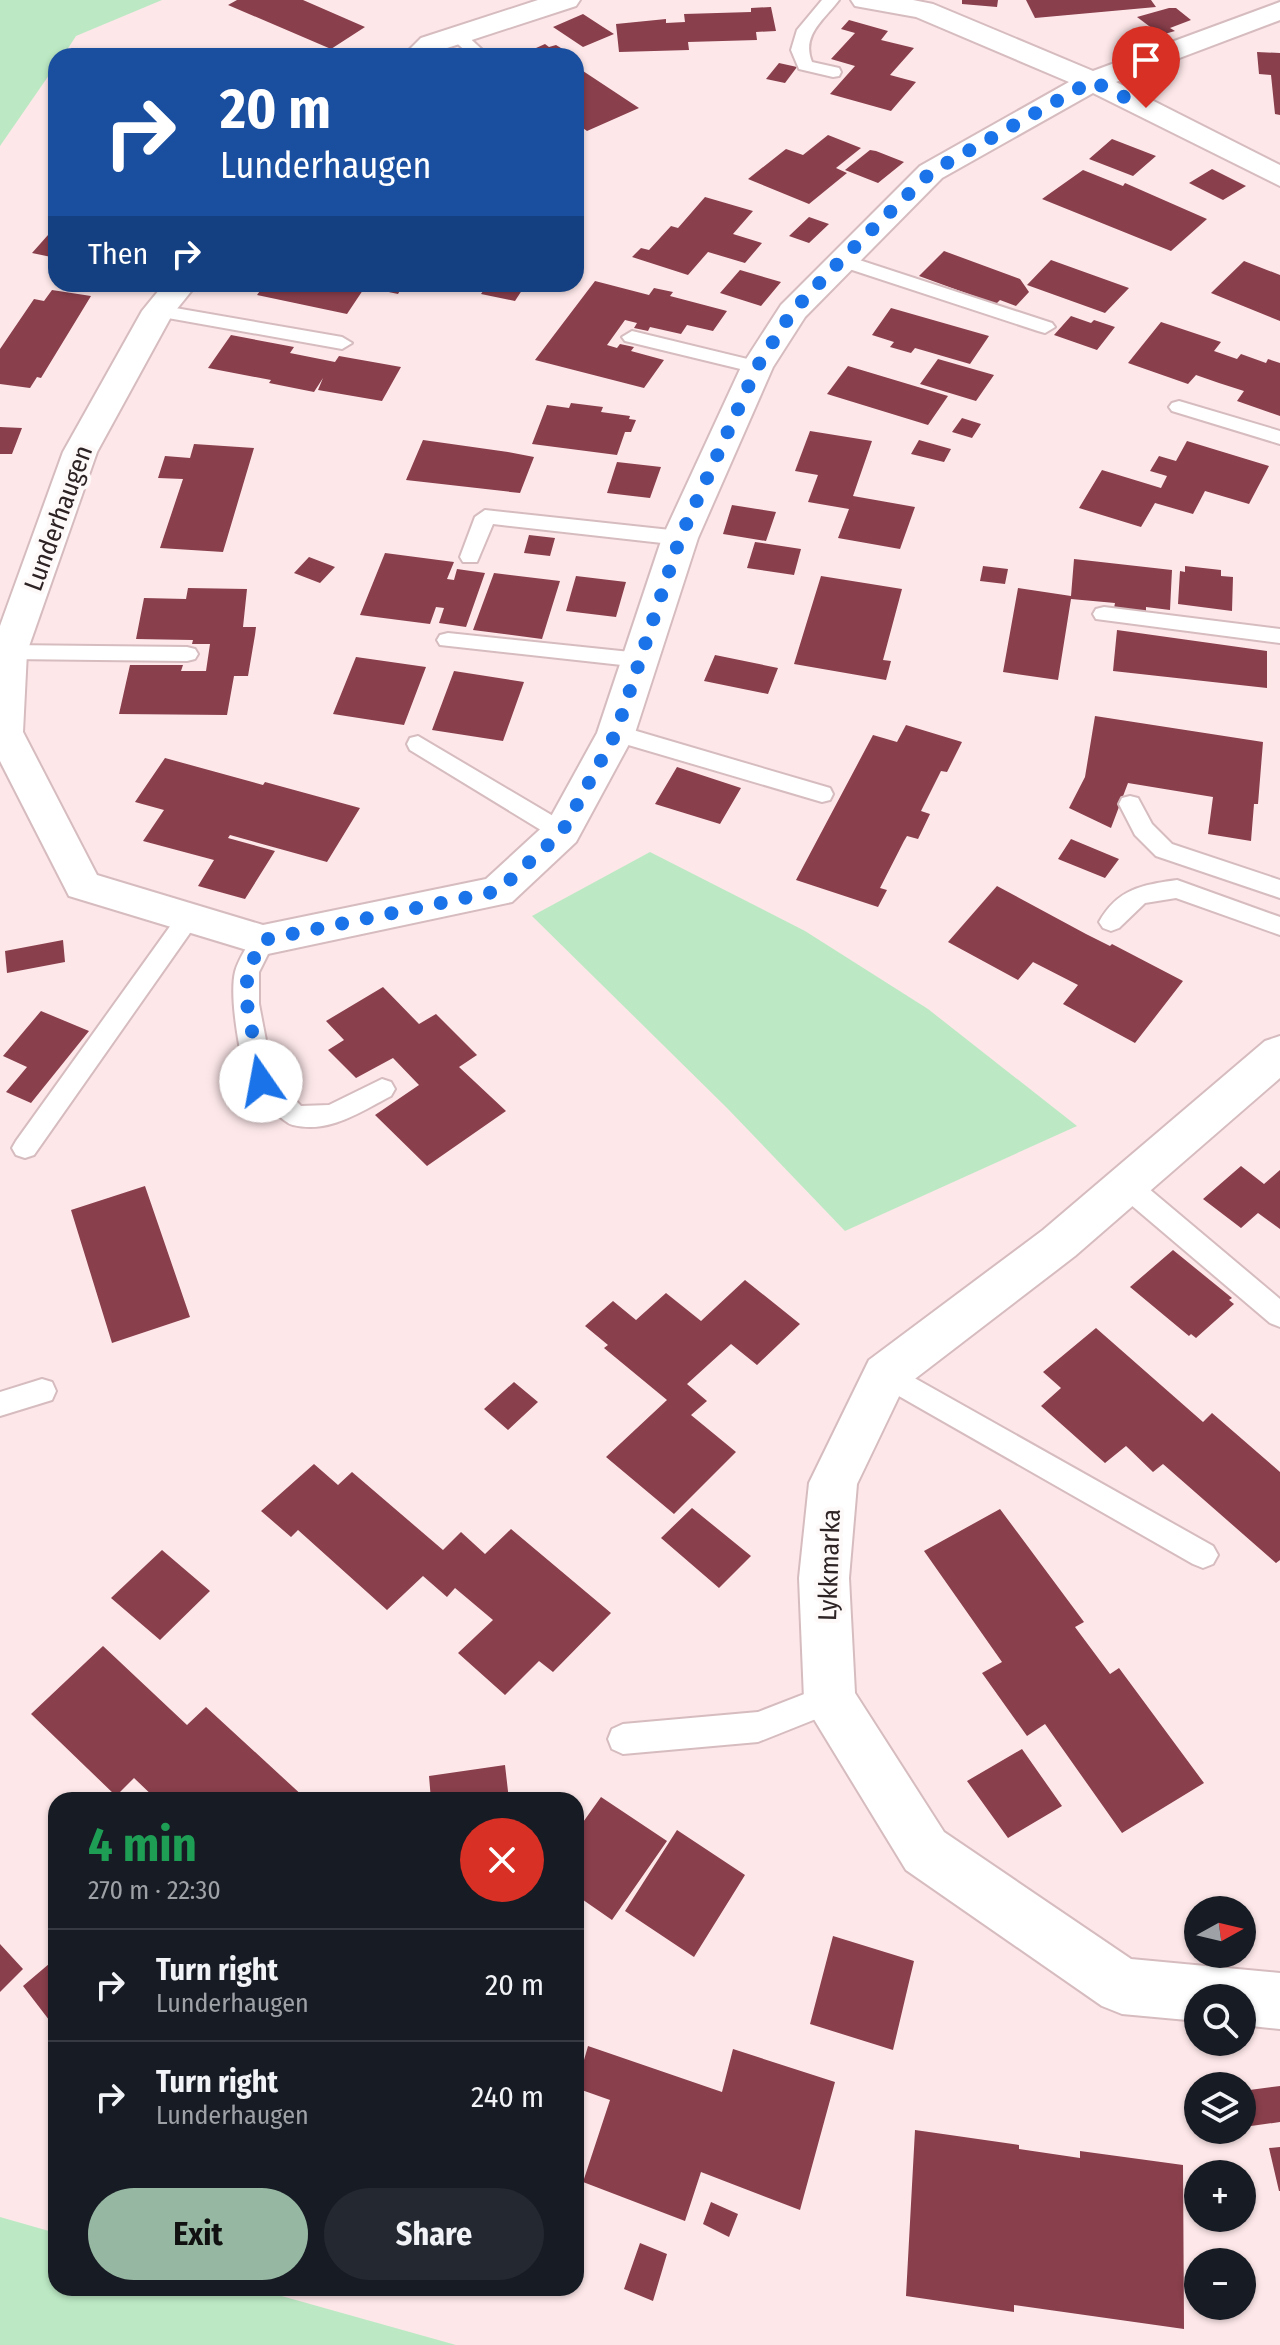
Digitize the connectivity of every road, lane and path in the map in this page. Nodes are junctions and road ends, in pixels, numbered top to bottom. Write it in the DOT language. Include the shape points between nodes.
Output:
graph roads {
  1 [pos="566,0"];
  2 [pos="831,0"];
  3 [pos="865,0"];
  4 [pos="1280,10"];
  5 [pos="457,36"];
  6 [pos="426,48"];
  7 [pos="471,48"];
  8 [pos="833,72"];
  9 [pos="1092,81"];
  10 [pos="1280,177"];
  11 [pos="841,260"];
  12 [pos="170,297"];
  13 [pos="1045,327"];
  14 [pos="632,337"];
  15 [pos="342,343"];
  16 [pos="757,367"];
  17 [pos="1179,407"];
  18 [pos="1280,438"];
  19 [pos="680,538"];
  20 [pos="470,557"];
  21 [pos="1104,614"];
  22 [pos="1280,636"];
  23 [pos="448,640"];
  24 [pos="9,652"];
  25 [pos="187,654"];
  26 [pos="640,660"];
  27 [pos="616,733"];
  28 [pos="418,744"];
  29 [pos="822,794"];
  30 [pos="1130,804"];
  31 [pos="562,832"];
  32 [pos="1280,889"];
  33 [pos="189,917"];
  34 [pos="1111,922"];
  35 [pos="1280,926"];
  36 [pos="263,940"];
  37 [pos="1280,1053"];
  38 [pos="382,1089"];
  39 [pos="25,1148"];
  40 [pos="1126,1185"];
  41 [pos="1280,1315"];
  42 [pos="886,1374"];
  43 [pos="42,1391"];
  44 [pos="0,1404"];
  45 [pos="1203,1555"];
  46 [pos="830,1699"];
  47 [pos="623,1739"];
  48 [pos="1280,2001"];
  1 -- 5 [label="street"];
  2 -- 8 [label="lane" via="805,30 799,50 805,65"];
  3 -- 9 [label="street" via="923,10"];
  4 -- 9 [label="street, Lunderhaugen"];
  5 -- 6 [label="street"];
  5 -- 7 [label="lane"];
  9 -- 10 [label="street"];
  9 -- 11 [label="street, Lunderhaugen" via="931,172"];
  11 -- 13 [label="lane"];
  11 -- 16 [label="street, Lunderhaugen" via="792,312"];
  12 -- 15 [label="lane"];
  12 -- 24 [label="street, Lunderhaugen" via="80,452"];
  14 -- 16 [label="lane"];
  16 -- 19 [label="street, Lunderhaugen"];
  17 -- 18 [label="lane"];
  19 -- 20 [label="lane" via="485,517"];
  19 -- 26 [label="street, Lunderhaugen"];
  21 -- 22 [label="lane"];
  23 -- 26 [label="lane"];
  24 -- 25 [label="lane"];
  24 -- 33 [label="street, Lunderhaugen" via="4,732 83,885"];
  26 -- 27 [label="street, Lunderhaugen"];
  27 -- 29 [label="lane"];
  27 -- 31 [label="street, Lunderhaugen"];
  28 -- 31 [label="lane"];
  30 -- 32 [label="lane" via="1143,829 1164,850"];
  31 -- 36 [label="street, Lunderhaugen" via="498,891"];
  33 -- 36 [label="street, Lunderhaugen"];
  33 -- 39 [label="lane"];
  34 -- 35 [label="lane" via="1138,895 1177,889"];
  36 -- 38 [label="lane" via="247,972 247,1004 261,1081 295,1116 332,1115"];
  37 -- 40 [label="street, Lykkmarka"];
  40 -- 41 [label="lane"];
  40 -- 42 [label="street, Lykkmarka" via="1059,1243"];
  42 -- 45 [label="lane"];
  42 -- 46 [label="street, Lykkmarka" via="833,1483 824,1578"];
  43 -- 44 [label="lane"];
  46 -- 47 [label="lane" via="758,1727"];
  46 -- 48 [label="street, Lykkmarka" via="925,1851 1122,1986"];
}
